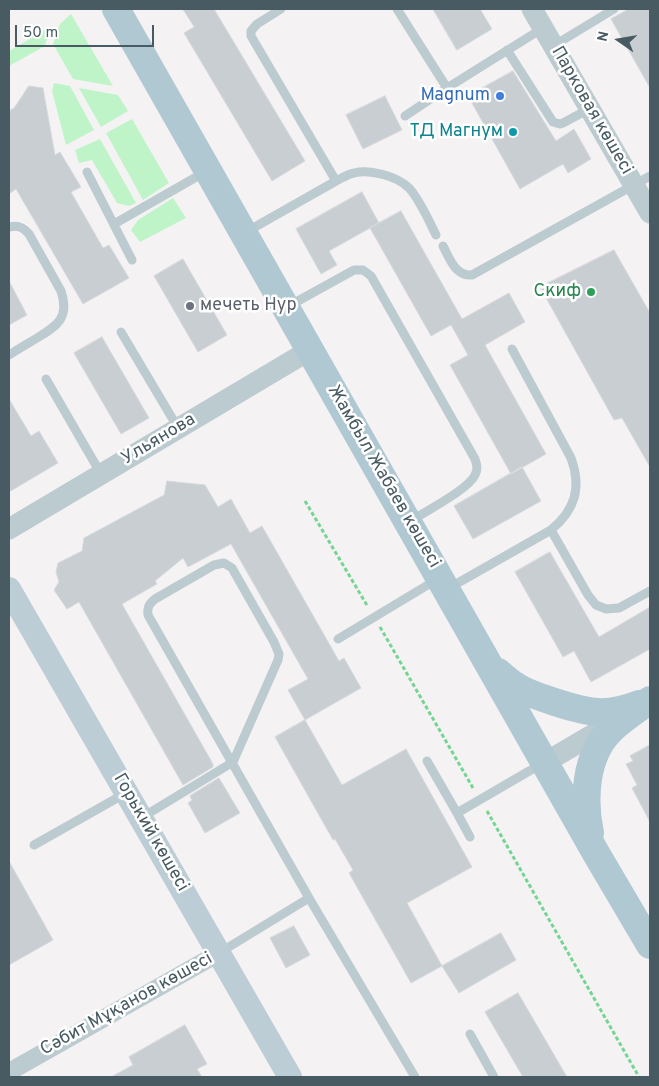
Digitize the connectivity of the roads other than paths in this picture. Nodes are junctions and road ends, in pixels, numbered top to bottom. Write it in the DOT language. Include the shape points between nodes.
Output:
graph roads {
  1 [pos="116,9"];
  2 [pos="281,9"];
  3 [pos="397,9"];
  4 [pos="532,9"];
  5 [pos="614,9"];
  6 [pos="548,37"];
  7 [pos="507,50"];
  8 [pos="447,88"];
  9 [pos="589,108"];
  10 [pos="405,116"];
  11 [pos="208,171"];
  12 [pos="87,172"];
  13 [pos="336,181"];
  14 [pos="642,181"];
  15 [pos="650,213"];
  16 [pos="114,224"];
  17 [pos="9,227"];
  18 [pos="244,234"];
  19 [pos="436,235"];
  20 [pos="443,246"];
  21 [pos="132,260"];
  22 [pos="286,308"];
  23 [pos="122,332"];
  24 [pos="512,349"];
  25 [pos="310,350"];
  26 [pos="9,355"];
  27 [pos="46,379"];
  28 [pos="178,428"];
  29 [pos="101,474"];
  30 [pos="409,522"];
  31 [pos="9,529"];
  32 [pos="551,530"];
  33 [pos="444,584"];
  34 [pos="9,589"];
  35 [pos="650,591"];
  36 [pos="338,639"];
  37 [pos="490,665"];
  38 [pos="650,700"];
  39 [pos="427,761"];
  40 [pos="233,762"];
  41 [pos="546,762"];
  42 [pos="126,792"];
  43 [pos="456,813"];
  44 [pos="141,818"];
  45 [pos="470,837"];
  46 [pos="34,844"];
  47 [pos="597,855"];
  48 [pos="310,898"];
  49 [pos="650,945"];
  50 [pos="219,953"];
  51 [pos="470,1034"];
  52 [pos="9,1072"];
  53 [pos="290,1077"];
  54 [pos="416,1077"];
  55 [pos="494,1077"];
  1 -- 11 [label="main road, Жамбыл Жабаев көшесі"];
  2 -- 13 [label="lane" via="257,24 251,36"];
  3 -- 8 [label="lane"];
  4 -- 6 [label="street, Парковая көшесі"];
  5 -- 6 [label="lane"];
  6 -- 7 [label="lane"];
  6 -- 9 [label="street, Парковая көшесі"];
  7 -- 8 [label="lane"];
  7 -- 9 [label="lane" via="553,122 560,124"];
  8 -- 10 [label="lane"];
  9 -- 14 [label="street, Парковая көшесі"];
  11 -- 16 [label="lane"];
  11 -- 18 [label="main road, Жамбыл Жабаев көшесі"];
  12 -- 16 [label="lane"];
  13 -- 18 [label="lane"];
  13 -- 19 [label="lane" via="359,172 401,182 409,188"];
  14 -- 15 [label="street, Парковая көшесі"];
  14 -- 20 [label="lane" via="472,275 458,272"];
  16 -- 21 [label="lane"];
  17 -- 26 [label="lane" via="18,226 29,234 61,291 64,312 52,329"];
  18 -- 22 [label="main road, Жамбыл Жабаев көшесі"];
  22 -- 25 [label="main road, Жамбыл Жабаев көшесі"];
  22 -- 30 [label="lane" via="354,270 363,270 370,276 477,466 476,474 466,486"];
  23 -- 28 [label="lane"];
  24 -- 32 [label="lane" via="574,468 575,497 570,511"];
  25 -- 28 [label="street, Ульянова"];
  25 -- 30 [label="main road, Жамбыл Жабаев көшесі"];
  27 -- 29 [label="lane"];
  28 -- 29 [label="street, Ульянова"];
  29 -- 31 [label="street, Ульянова"];
  30 -- 33 [label="main road, Жамбыл Жабаев көшесі"];
  32 -- 33 [label="lane"];
  32 -- 35 [label="lane" via="596,605 606,609 619,608"];
  33 -- 36 [label="lane"];
  33 -- 37 [label="main road, Жамбыл Жабаев көшесі"];
  34 -- 42 [label="main road, Горький көшесі"];
  37 -- 38 [label="main road" via="527,692 584,710 613,711"];
  37 -- 41 [label="main road, Жамбыл Жабаев көшесі"];
  38 -- 41 [label="street"];
  38 -- 47 [label="main road" via="611,730 599,746 591,766 587,811"];
  39 -- 43 [label="lane"];
  40 -- 40 [label="lane" via="279,654 232,568 219,562 155,599 148,609 151,620"];
  40 -- 44 [label="lane"];
  40 -- 48 [label="lane"];
  41 -- 43 [label="lane"];
  41 -- 47 [label="main road, Жамбыл Жабаев көшесі"];
  42 -- 44 [label="main road, Горький көшесі"];
  42 -- 46 [label="lane"];
  43 -- 45 [label="lane"];
  44 -- 50 [label="main road, Горький көшесі"];
  47 -- 49 [label="main road, Жамбыл Жабаев көшесі"];
  48 -- 50 [label="lane"];
  48 -- 54 [label="lane"];
  50 -- 52 [label="street, Сәбит Мұқанов көшесі"];
  50 -- 53 [label="main road, Горький көшесі"];
  51 -- 55 [label="lane"];
}
